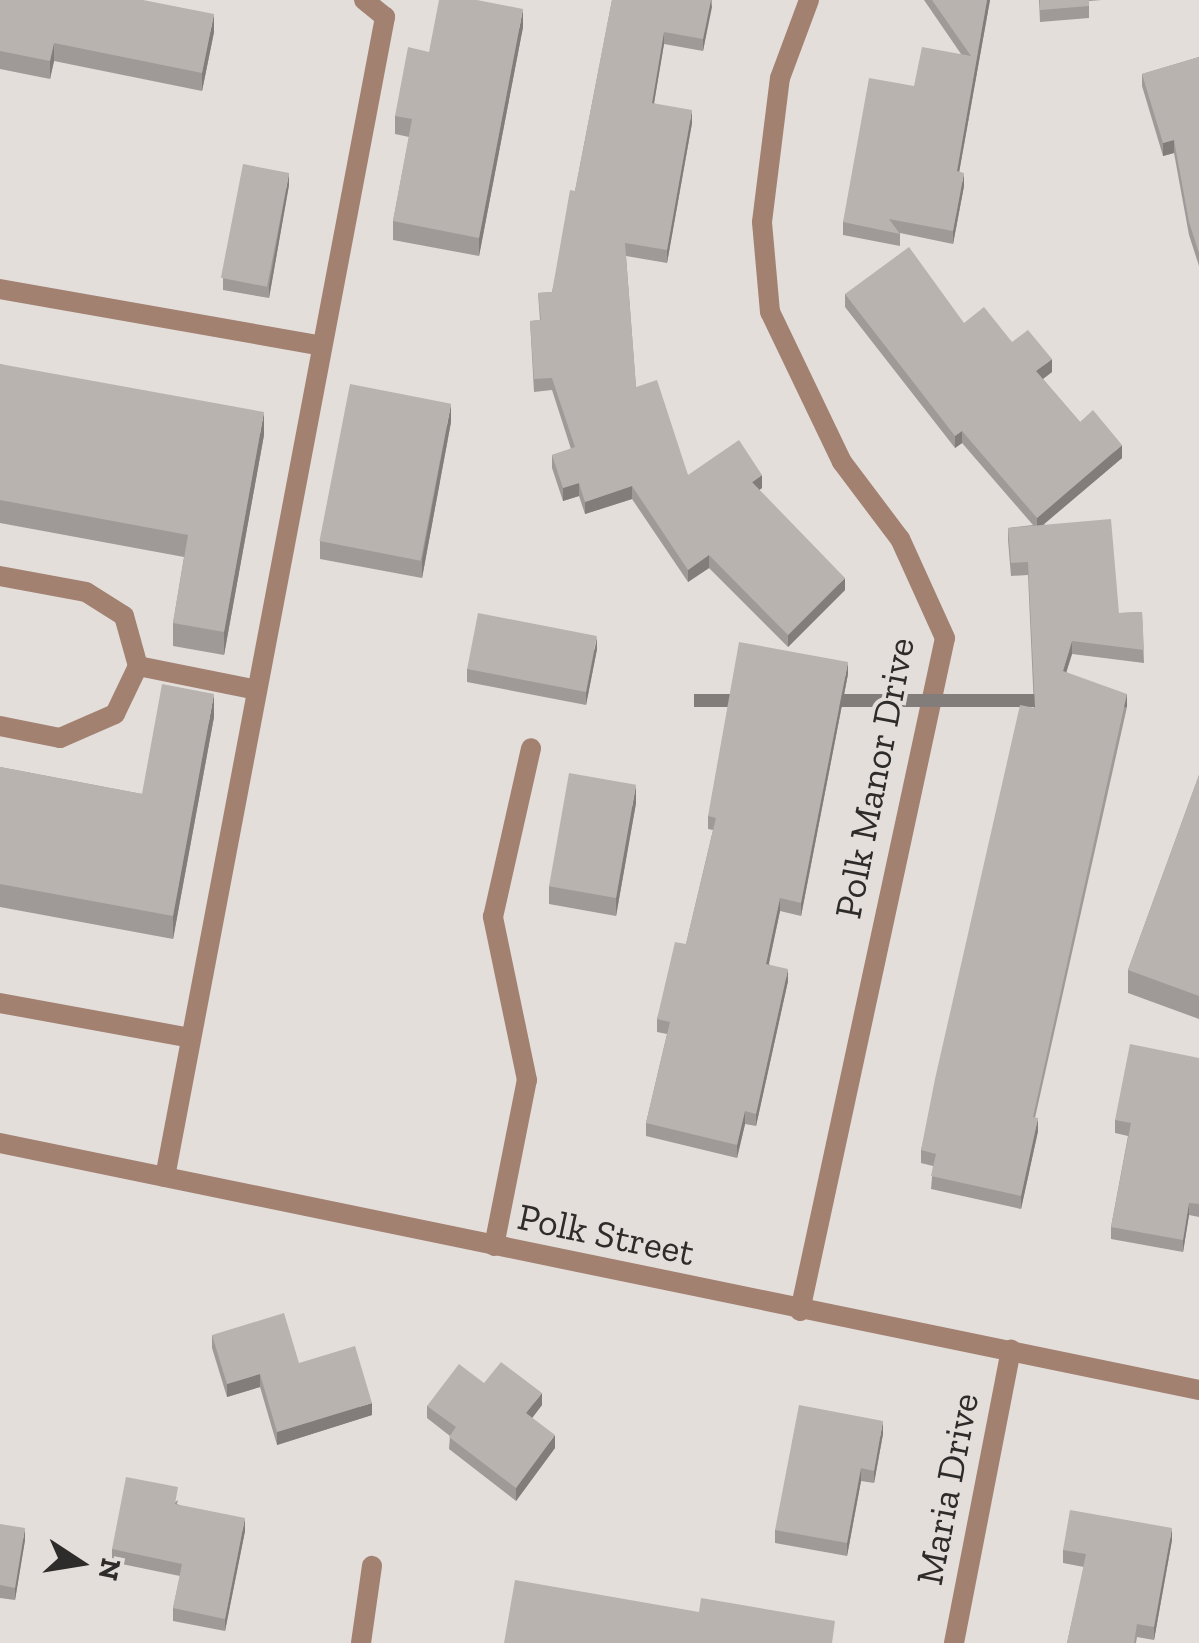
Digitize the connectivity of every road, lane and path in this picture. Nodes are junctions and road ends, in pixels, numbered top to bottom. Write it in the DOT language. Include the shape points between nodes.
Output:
graph roads {
  1 [pos="364,0"];
  2 [pos="810,0"];
  3 [pos="0,288"];
  4 [pos="322,346"];
  5 [pos="0,576"];
  6 [pos="138,666"];
  7 [pos="257,690"];
  8 [pos="0,726"];
  9 [pos="531,748"];
  10 [pos="0,1003"];
  11 [pos="191,1038"];
  12 [pos="0,1142"];
  13 [pos="165,1177"];
  14 [pos="494,1246"];
  15 [pos="800,1312"];
  16 [pos="1011,1349"];
  17 [pos="1199,1390"];
  18 [pos="372,1566"];
  19 [pos="361,1643"];
  20 [pos="954,1643"];
  1 -- 4 [label="street" via="385,17"];
  2 -- 15 [label="street, Polk Manor Drive" via="780,78 762,222 770,312 842,462 900,539 944,638"];
  3 -- 4 [label="street"];
  4 -- 7 [label="street"];
  5 -- 6 [label="street" via="86,592 124,616"];
  6 -- 7 [label="street"];
  6 -- 8 [label="street" via="114,714 60,738"];
  7 -- 11 [label="street"];
  9 -- 14 [label="street" via="494,917 528,1080"];
  10 -- 11 [label="street"];
  11 -- 13 [label="street"];
  12 -- 13 [label="street, Polk Street"];
  13 -- 14 [label="street, Polk Street"];
  14 -- 15 [label="street, Polk Street"];
  15 -- 16 [label="street, Polk Street"];
  16 -- 17 [label="street, Polk Street"];
  16 -- 20 [label="street, Maria Drive"];
  18 -- 19 [label="street"];
}
